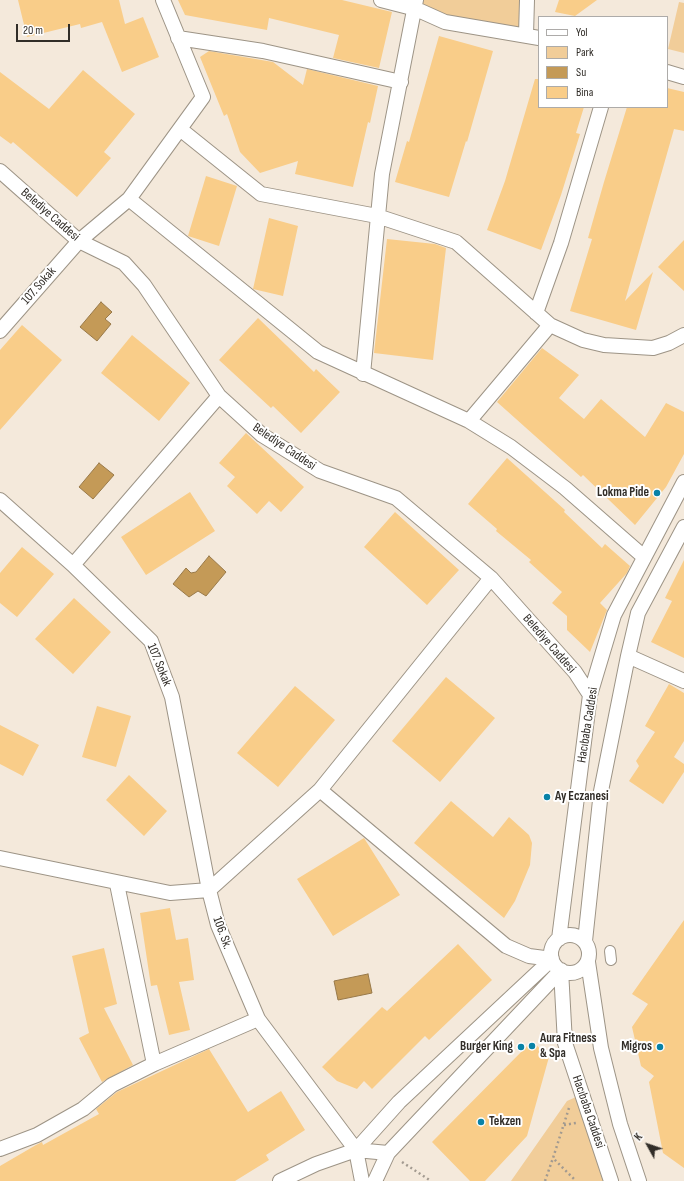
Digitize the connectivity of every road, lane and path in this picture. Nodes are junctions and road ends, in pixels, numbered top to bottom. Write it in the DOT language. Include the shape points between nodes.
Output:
graph roads {
  1 [pos="163,0"];
  2 [pos="381,0"];
  3 [pos="527,0"];
  4 [pos="416,4"];
  5 [pos="532,36"];
  6 [pos="178,38"];
  7 [pos="668,72"];
  8 [pos="684,77"];
  9 [pos="401,82"];
  10 [pos="601,108"];
  11 [pos="180,129"];
  12 [pos="0,172"];
  13 [pos="129,199"];
  14 [pos="377,216"];
  15 [pos="78,241"];
  16 [pos="536,313"];
  17 [pos="550,325"];
  18 [pos="0,331"];
  19 [pos="684,336"];
  20 [pos="363,374"];
  21 [pos="219,396"];
  22 [pos="469,421"];
  23 [pos="684,482"];
  24 [pos="0,500"];
  25 [pos="684,527"];
  26 [pos="644,557"];
  27 [pos="73,565"];
  28 [pos="491,578"];
  29 [pos="628,656"];
  30 [pos="684,681"];
  31 [pos="590,695"];
  32 [pos="320,790"];
  33 [pos="0,858"];
  34 [pos="117,884"];
  35 [pos="210,890"];
  36 [pos="559,939"];
  37 [pos="585,941"];
  38 [pos="552,958"];
  39 [pos="588,962"];
  40 [pos="561,970"];
  41 [pos="258,1019"];
  42 [pos="154,1064"];
  43 [pos="570,1106"];
  44 [pos="0,1149"];
  45 [pos="356,1150"];
  46 [pos="388,1153"];
  47 [pos="553,1158"];
  48 [pos="280,1181"];
  49 [pos="362,1181"];
  50 [pos="375,1181"];
  51 [pos="431,1181"];
  52 [pos="545,1181"];
  53 [pos="576,1181"];
  54 [pos="611,1181"];
  55 [pos="639,1181"];
  1 -- 6 [label="street"];
  2 -- 4 [label="street"];
  3 -- 5 [label="street"];
  4 -- 5 [label="street" via="445,22"];
  4 -- 9 [label="street"];
  6 -- 9 [label="street" via="263,51"];
  6 -- 11 [label="street, 107. Sokak" via="203,97"];
  7 -- 8 [label="street"];
  9 -- 14 [label="street" via="382,174"];
  10 -- 16 [label="street" via="561,243"];
  11 -- 13 [label="street, 107. Sokak"];
  11 -- 14 [label="street" via="261,194"];
  12 -- 15 [label="street, Belediye Caddesi"];
  13 -- 15 [label="street, 107. Sokak"];
  13 -- 20 [label="street" via="318,352"];
  14 -- 16 [label="street" via="456,242"];
  14 -- 20 [label="street"];
  15 -- 18 [label="street, 107. Sokak"];
  15 -- 21 [label="street, Belediye Caddesi" via="124,263 144,285"];
  16 -- 17 [label="street"];
  17 -- 19 [label="street" via="583,340 604,345 653,348"];
  17 -- 22 [label="street"];
  20 -- 22 [label="street"];
  21 -- 27 [label="street"];
  21 -- 28 [label="street, Belediye Caddesi" via="262,436 320,471 396,498"];
  22 -- 26 [label="street" via="523,456 565,488"];
  23 -- 26 [label="street, Hacıbaba Caddesi"];
  24 -- 27 [label="street, 107. Sokak"];
  25 -- 29 [label="street" via="638,613"];
  26 -- 31 [label="street, Hacıbaba Caddesi" via="614,615"];
  27 -- 35 [label="street, 107. Sokak" via="151,641 172,697"];
  28 -- 31 [label="street, Belediye Caddesi" via="575,672"];
  28 -- 32 [label="street"];
  29 -- 30 [label="street"];
  29 -- 37 [label="street" via="601,791"];
  31 -- 36 [label="street, Hacıbaba Caddesi"];
  32 -- 35 [label="street"];
  32 -- 38 [label="street" via="506,946 529,956"];
  33 -- 34 [label="street"];
  34 -- 35 [label="street" via="170,893"];
  34 -- 42 [label="street"];
  35 -- 41 [label="street, 106. Sk." via="218,925"];
  36 -- 37 [label="street" via="570,935"];
  36 -- 38 [label="street" via="552,949"];
  37 -- 39 [label="street" via="589,950"];
  38 -- 40 [label="street" via="556,967"];
  38 -- 45 [label="street" via="399,1102"];
  39 -- 40 [label="street" via="579,971 567,973"];
  39 -- 55 [label="street" via="601,1048 620,1124"];
  40 -- 46 [label="street"];
  40 -- 54 [label="street, Hacıbaba Caddesi" via="565,1044"];
  41 -- 42 [label="street"];
  41 -- 45 [label="street, 106. Sk."];
  42 -- 44 [label="street" via="112,1085 83,1109 37,1136"];
  43 -- 47 [label="path"];
  45 -- 46 [label="street"];
  45 -- 48 [label="street" via="316,1164"];
  45 -- 49 [label="street"];
  46 -- 50 [label="street"];
  46 -- 51 [label="path"];
  47 -- 52 [label="path"];
  47 -- 53 [label="path"];
}
